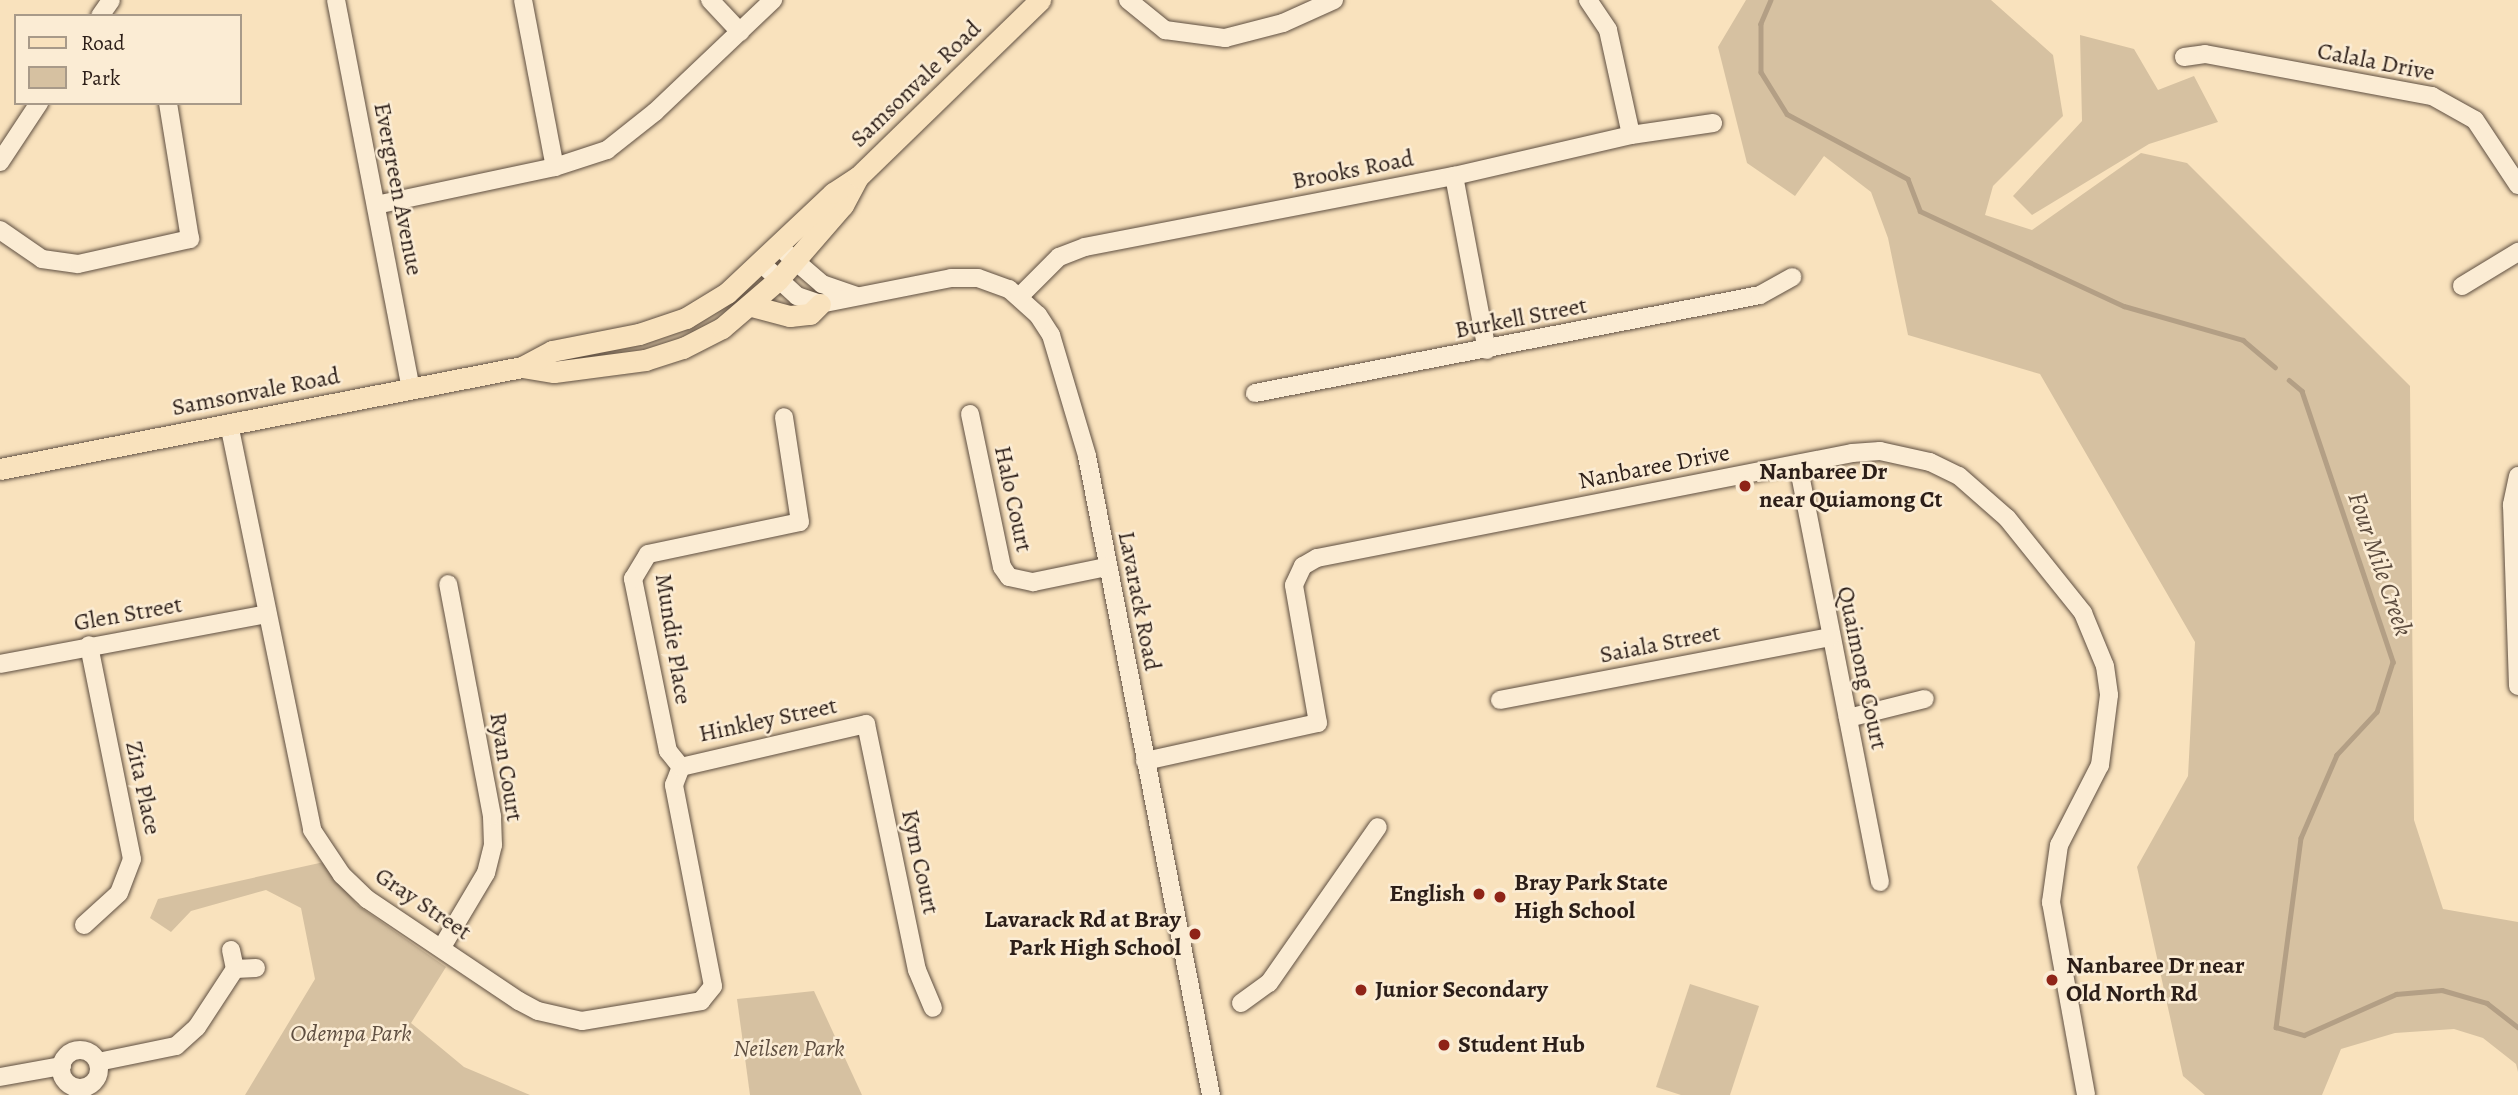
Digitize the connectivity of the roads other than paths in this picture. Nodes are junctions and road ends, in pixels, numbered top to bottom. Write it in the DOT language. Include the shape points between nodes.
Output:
graph roads {
  1 [pos="337,0"];
  2 [pos="523,0"];
  3 [pos="710,0"];
  4 [pos="773,0"];
  5 [pos="1040,0"];
  6 [pos="1128,0"];
  7 [pos="1334,0"];
  8 [pos="1588,0"];
  9 [pos="740,32"];
  10 [pos="2185,57"];
  11 [pos="38,105"];
  12 [pos="168,105"];
  13 [pos="1713,123"];
  14 [pos="1631,135"];
  15 [pos="0,162"];
  16 [pos="555,167"];
  17 [pos="1454,176"];
  18 [pos="858,177"];
  19 [pos="2518,185"];
  20 [pos="376,205"];
  21 [pos="0,230"];
  22 [pos="778,246"];
  23 [pos="2518,253"];
  24 [pos="794,262"];
  25 [pos="761,263"];
  26 [pos="1791,277"];
  27 [pos="778,280"];
  28 [pos="2462,286"];
  29 [pos="856,296"];
  30 [pos="1019,297"];
  31 [pos="820,304"];
  32 [pos="752,306"];
  33 [pos="1487,350"];
  34 [pos="522,367"];
  35 [pos="411,388"];
  36 [pos="1255,393"];
  37 [pos="970,414"];
  38 [pos="784,417"];
  39 [pos="229,424"];
  40 [pos="1798,464"];
  41 [pos="0,469"];
  42 [pos="2518,476"];
  43 [pos="1106,567"];
  44 [pos="448,584"];
  45 [pos="266,614"];
  46 [pos="1830,637"];
  47 [pos="89,645"];
  48 [pos="0,664"];
  49 [pos="2518,686"];
  50 [pos="1924,699"];
  51 [pos="1500,700"];
  52 [pos="1848,718"];
  53 [pos="866,724"];
  54 [pos="1145,761"];
  55 [pos="681,767"];
  56 [pos="1378,827"];
  57 [pos="1880,883"];
  58 [pos="84,925"];
  59 [pos="442,947"];
  60 [pos="231,950"];
  61 [pos="256,968"];
  62 [pos="235,969"];
  63 [pos="1241,1003"];
  64 [pos="933,1008"];
  65 [pos="98,1062"];
  66 [pos="62,1066"];
  67 [pos="0,1077"];
  68 [pos="85,1092"];
  69 [pos="1211,1095"];
  70 [pos="2086,1095"];
  1 -- 20 [label="street, Evergreen Avenue"];
  2 -- 16 [label="street"];
  3 -- 9 [label="street"];
  4 -- 9 [label="street"];
  5 -- 18 [label="main road, Samsonvale Road"];
  6 -- 7 [label="street" via="1164,30 1225,38 1283,23"];
  8 -- 14 [label="street" via="1608,30"];
  9 -- 16 [label="street" via="607,150"];
  10 -- 19 [label="street, Calala Drive" via="2205,54 2432,96 2475,120"];
  11 -- 15 [label="street"];
  12 -- 21 [label="street" via="190,239 78,264 42,259"];
  13 -- 14 [label="street, Brooks Road"];
  14 -- 17 [label="street, Brooks Road"];
  16 -- 20 [label="street"];
  17 -- 30 [label="street, Brooks Road" via="1084,247 1059,257"];
  17 -- 33 [label="street"];
  18 -- 22 [label="main road, Samsonvale Road" via="833,192"];
  18 -- 24 [label="main road, Samsonvale Road" via="843,205"];
  20 -- 35 [label="street, Evergreen Avenue"];
  22 -- 24 [label="street"];
  22 -- 25 [label="main road, Samsonvale Road"];
  23 -- 28 [label="street"];
  24 -- 27 [label="main road, Samsonvale Road"];
  24 -- 29 [label="street" via="830,288"];
  25 -- 27 [label="street"];
  25 -- 34 [label="main road, Samsonvale Road" via="727,293 686,318 639,334 552,351"];
  26 -- 33 [label="street, Burkell Street" via="1760,295"];
  27 -- 31 [label="street" via="804,301"];
  27 -- 32 [label="main road, Samsonvale Road"];
  29 -- 30 [label="street, Lavarack Road" via="965,276 996,282"];
  29 -- 31 [label="street, Lavarack Road"];
  30 -- 43 [label="street, Lavarack Road" via="1052,335 1063,362 1087,456"];
  31 -- 32 [label="main road" via="810,314 790,316"];
  32 -- 34 [label="main road, Samsonvale Road" via="704,338 645,360 554,372"];
  33 -- 36 [label="street, Burkell Street"];
  34 -- 35 [label="main road, Samsonvale Road"];
  35 -- 39 [label="main road, Samsonvale Road"];
  37 -- 43 [label="street, Halo Court" via="1002,567 1009,576 1032,582"];
  38 -- 55 [label="street, Mundie Place" via="800,522 648,554 633,579 668,751"];
  39 -- 41 [label="main road, Samsonvale Road"];
  39 -- 45 [label="street, Gray Street"];
  40 -- 46 [label="street, Quaimong Court"];
  40 -- 54 [label="street, Nanbaree Drive" via="1317,558 1303,566 1294,585 1318,723"];
  40 -- 70 [label="street, Nanbaree Drive" via="1880,451 1930,462 1959,476 2007,518 2083,613 2097,640 2109,695 2100,765 2059,845 2051,902"];
  42 -- 49 [label="street" via="2512,505"];
  43 -- 54 [label="street, Lavarack Road"];
  44 -- 59 [label="street, Ryan Court" via="492,816 493,845 486,873"];
  45 -- 47 [label="street, Glen Street"];
  45 -- 59 [label="street, Gray Street" via="312,830 351,885"];
  46 -- 51 [label="street, Saiala Street"];
  46 -- 52 [label="street, Quaimong Court"];
  47 -- 48 [label="street, Glen Street"];
  47 -- 58 [label="street, Zita Place" via="132,859 119,893"];
  50 -- 52 [label="street"];
  52 -- 57 [label="street, Quaimong Court"];
  53 -- 55 [label="street, Hinkley Street"];
  53 -- 64 [label="street, Kym Court" via="917,970"];
  54 -- 69 [label="street, Lavarack Road"];
  55 -- 59 [label="street, Gray Street" via="674,785 713,986 702,1001 609,1019 558,1017 519,1001"];
  56 -- 63 [label="street" via="1269,983"];
  60 -- 62 [label="street"];
  61 -- 62 [label="street"];
  62 -- 65 [label="street" via="197,1027 176,1046"];
  65 -- 66 [label="street" via="92,1052 76,1049 64,1058"];
  65 -- 68 [label="street" via="97,1081"];
  66 -- 67 [label="street"];
  66 -- 68 [label="street" via="60,1073 69,1086"];
}
